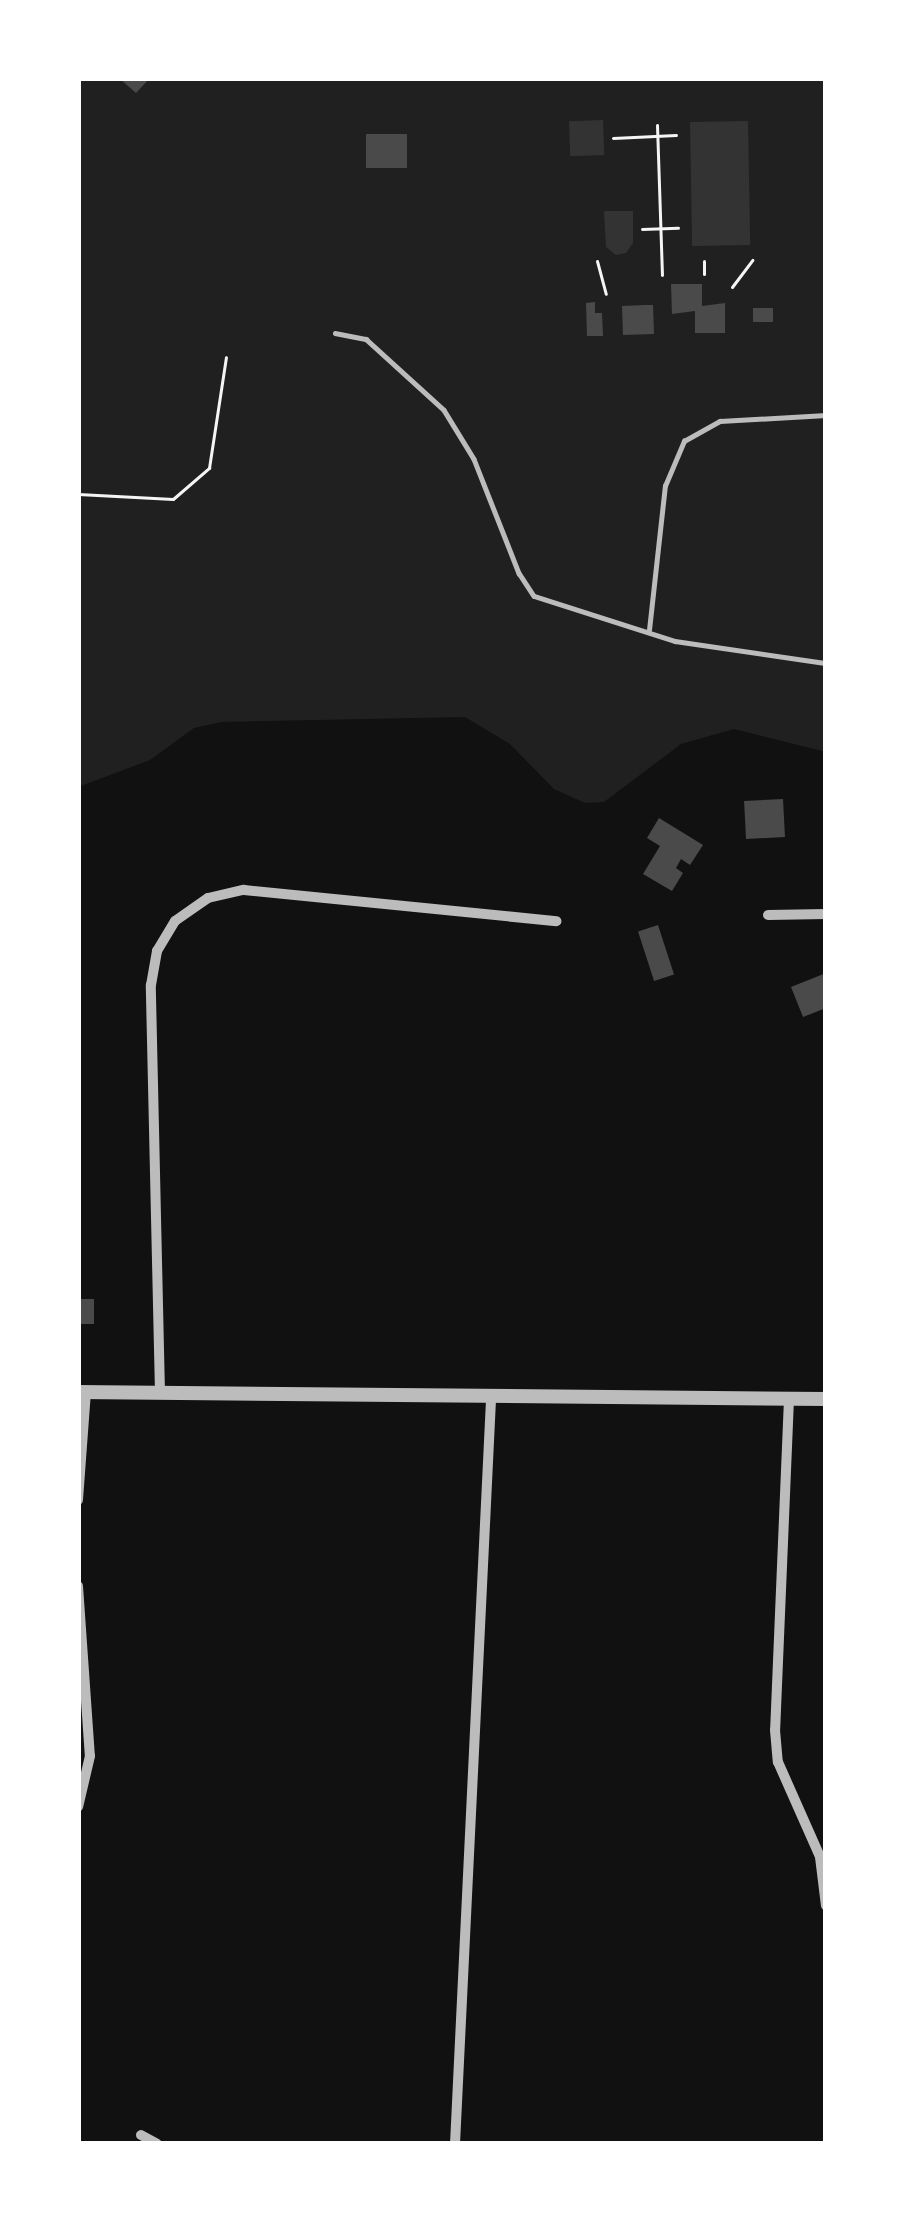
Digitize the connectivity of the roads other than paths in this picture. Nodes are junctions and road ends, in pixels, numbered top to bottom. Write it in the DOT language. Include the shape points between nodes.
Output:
graph roads {
  1 [pos="335,333"];
  2 [pos="826,415"];
  3 [pos="649,631"];
  4 [pos="826,663"];
  5 [pos="826,914"];
  6 [pos="768,915"];
  7 [pos="556,921"];
  8 [pos="82,1392"];
  9 [pos="160,1393"];
  10 [pos="491,1399"];
  11 [pos="789,1399"];
  12 [pos="826,1400"];
  13 [pos="78,1500"];
  14 [pos="78,1586"];
  15 [pos="78,1807"];
  16 [pos="826,1906"];
  17 [pos="142,2135"];
  18 [pos="157,2144"];
  19 [pos="455,2144"];
  1 -- 3 [label="lane" via="366,339 444,410 534,596"];
  2 -- 3 [label="lane" via="710,424 684,441 669,469"];
  3 -- 4 [label="lane" via="724,651"];
  5 -- 6 [label="street"];
  7 -- 9 [label="street" via="244,890 200,902 170,928 151,985"];
  8 -- 9 [label="street"];
  8 -- 13 [label="street"];
  9 -- 10 [label="street"];
  10 -- 11 [label="street"];
  10 -- 19 [label="street"];
  11 -- 12 [label="street"];
  11 -- 16 [label="street" via="775,1730 778,1762 820,1857"];
  14 -- 15 [label="street" via="89,1756"];
  17 -- 18 [label="street"];
}
